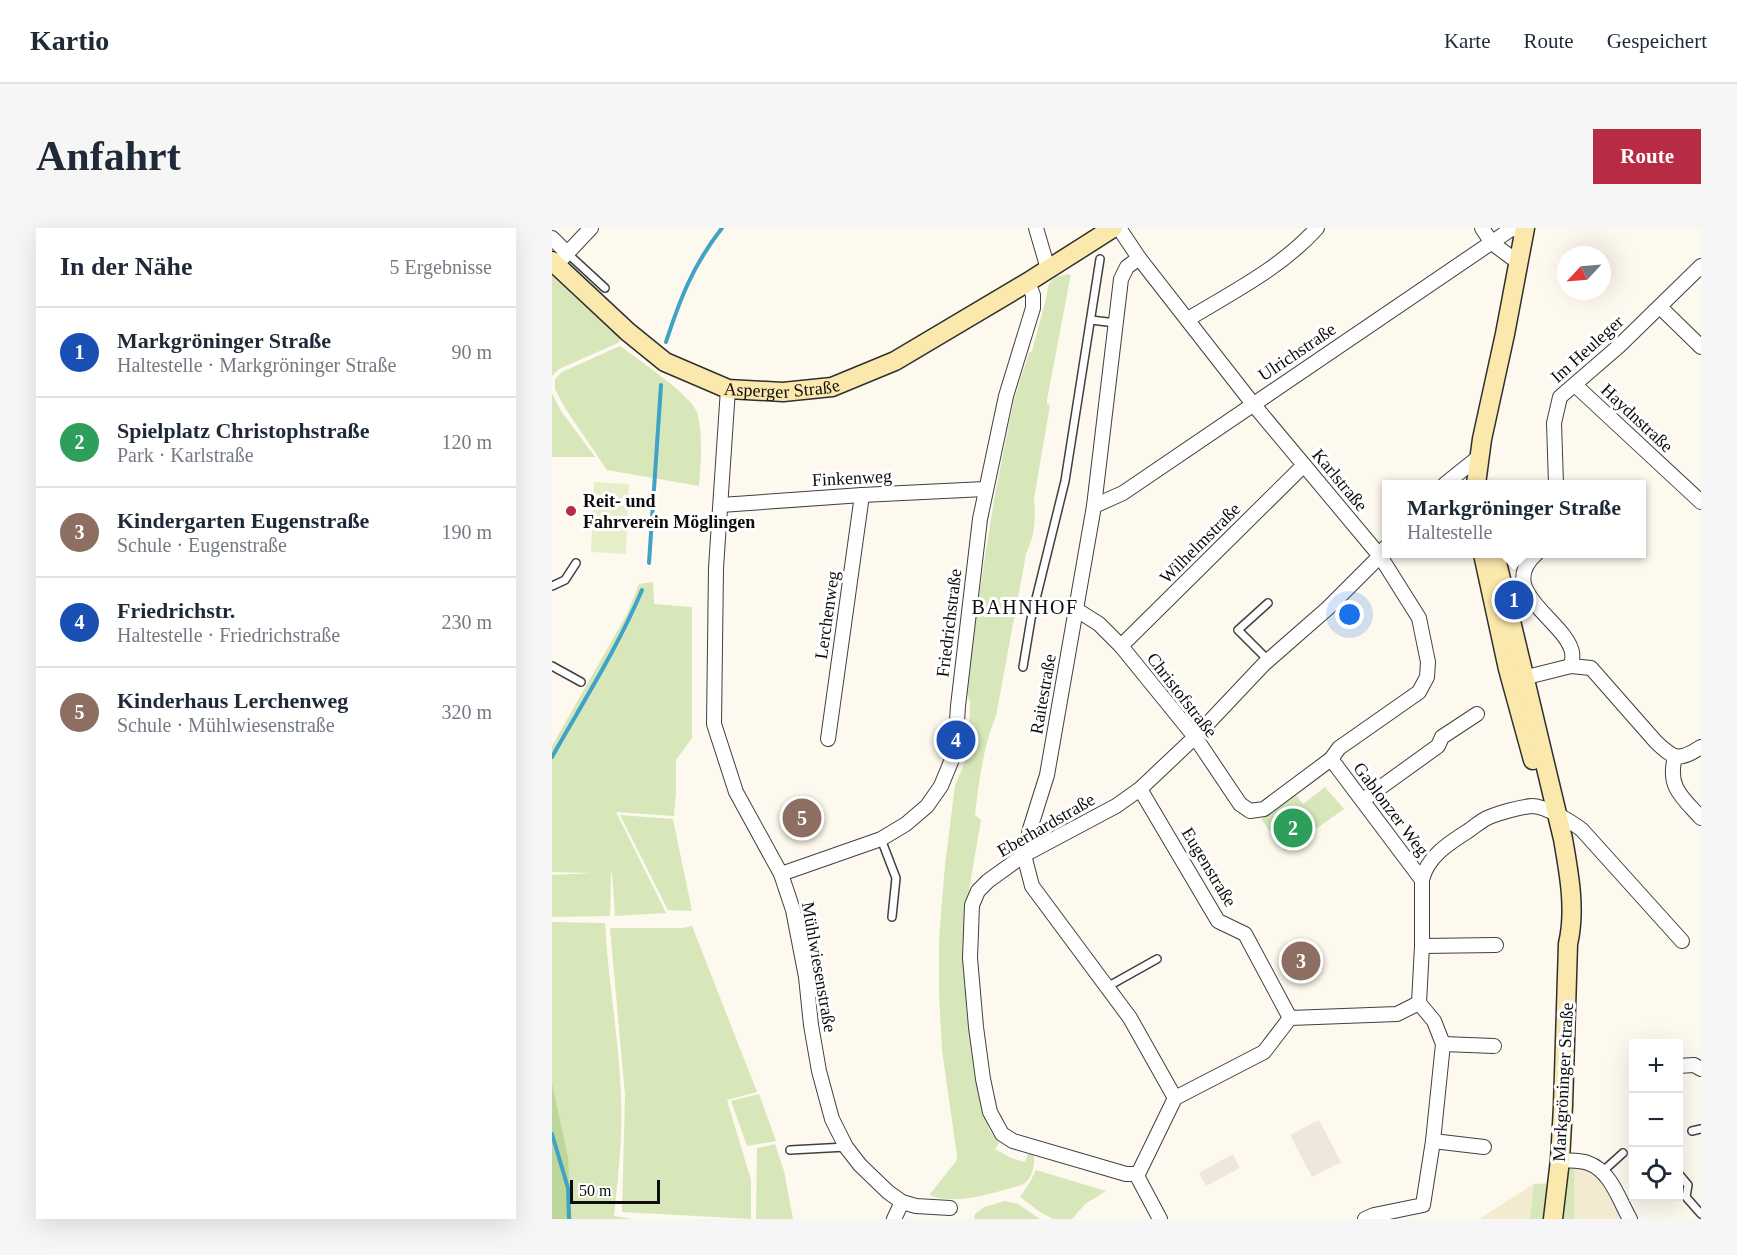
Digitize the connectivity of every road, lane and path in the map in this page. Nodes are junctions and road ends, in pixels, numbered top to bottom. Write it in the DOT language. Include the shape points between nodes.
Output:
graph roads {
  1 [pos="591,228"];
  2 [pos="1036,228"];
  3 [pos="1113,228"];
  4 [pos="1119,228"];
  5 [pos="1317,228"];
  6 [pos="1482,228"];
  7 [pos="1520,228"];
  8 [pos="1525,228"];
  9 [pos="552,238"];
  10 [pos="1492,243"];
  11 [pos="1139,258"];
  12 [pos="558,260"];
  13 [pos="1100,260"];
  14 [pos="1519,263"];
  15 [pos="1701,266"];
  16 [pos="1048,269"];
  17 [pos="1028,282"];
  18 [pos="606,288"];
  19 [pos="1660,307"];
  20 [pos="1188,319"];
  21 [pos="1090,320"];
  22 [pos="1116,323"];
  23 [pos="1701,347"];
  24 [pos="1575,385"];
  25 [pos="729,389"];
  26 [pos="1253,404"];
  27 [pos="1480,456"];
  28 [pos="1304,465"];
  29 [pos="1451,480"];
  30 [pos="1477,480"];
  31 [pos="1483,480"];
  32 [pos="1556,480"];
  33 [pos="986,489"];
  34 [pos="862,495"];
  35 [pos="1701,502"];
  36 [pos="721,505"];
  37 [pos="1094,506"];
  38 [pos="1382,550"];
  39 [pos="1382,552"];
  40 [pos="1387,558"];
  41 [pos="1484,558"];
  42 [pos="1496,558"];
  43 [pos="1531,558"];
  44 [pos="576,563"];
  45 [pos="552,586"];
  46 [pos="1268,603"];
  47 [pos="1077,610"];
  48 [pos="1121,646"];
  49 [pos="1268,660"];
  50 [pos="552,666"];
  51 [pos="1571,666"];
  52 [pos="1023,667"];
  53 [pos="1518,679"];
  54 [pos="581,682"];
  55 [pos="1477,714"];
  56 [pos="1195,737"];
  57 [pos="828,739"];
  58 [pos="1701,747"];
  59 [pos="1675,756"];
  60 [pos="1331,759"];
  61 [pos="1140,789"];
  62 [pos="1363,800"];
  63 [pos="1250,811"];
  64 [pos="1551,813"];
  65 [pos="1701,818"];
  66 [pos="881,839"];
  67 [pos="1024,855"];
  68 [pos="781,874"];
  69 [pos="1422,880"];
  70 [pos="892,917"];
  71 [pos="1682,941"];
  72 [pos="1496,945"];
  73 [pos="1422,946"];
  74 [pos="1157,959"];
  75 [pos="1107,987"];
  76 [pos="1419,1004"];
  77 [pos="1290,1018"];
  78 [pos="1443,1044"];
  79 [pos="1494,1046"];
  80 [pos="1683,1066"];
  81 [pos="1701,1069"];
  82 [pos="1175,1098"];
  83 [pos="1701,1129"];
  84 [pos="1692,1131"];
  85 [pos="1433,1141"];
  86 [pos="846,1147"];
  87 [pos="1484,1147"];
  88 [pos="790,1150"];
  89 [pos="1623,1153"];
  90 [pos="1560,1160"];
  91 [pos="1602,1172"];
  92 [pos="1136,1174"];
  93 [pos="1683,1178"];
  94 [pos="902,1202"];
  95 [pos="950,1208"];
  96 [pos="1701,1214"];
  97 [pos="894,1219"];
  98 [pos="1160,1219"];
  99 [pos="1365,1219"];
  100 [pos="1553,1219"];
  101 [pos="1630,1219"];
  1 -- 12 [label="street"];
  2 -- 16 [label="street"];
  3 -- 16 [label="street, Asperger Straße"];
  4 -- 11 [label="street, Karlstraße"];
  5 -- 20 [label="street" via="1303,244 1255,279"];
  6 -- 10 [label="street"];
  7 -- 10 [label="street, Ulrichstraße"];
  8 -- 14 [label="street"];
  9 -- 12 [label="street"];
  10 -- 14 [label="street"];
  10 -- 26 [label="street, Ulrichstraße"];
  11 -- 20 [label="street, Karlstraße"];
  11 -- 22 [label="street, Raitestraße" via="1127,267 1121,279"];
  12 -- 18 [label="lane"];
  12 -- 25 [label="street, Asperger Straße" via="628,332 665,362"];
  13 -- 21 [label="lane"];
  14 -- 27 [label="street"];
  15 -- 19 [label="street, Im Heuleger"];
  16 -- 17 [label="street, Asperger Straße"];
  17 -- 25 [label="street, Asperger Straße" via="895,361 832,387 783,392"];
  17 -- 33 [label="street, Friedrichstraße" via="1033,308 1006,396"];
  19 -- 23 [label="street"];
  19 -- 24 [label="street, Im Heuleger"];
  20 -- 26 [label="street, Karlstraße"];
  21 -- 22 [label="lane"];
  21 -- 52 [label="lane" via="1065,481"];
  22 -- 37 [label="street, Raitestraße"];
  24 -- 32 [label="street, Im Heuleger" via="1560,397 1554,423"];
  24 -- 35 [label="street, Haydnstraße"];
  25 -- 36 [label="street, Mühlwiesenstraße"];
  26 -- 28 [label="street, Karlstraße"];
  26 -- 37 [label="street, Ulrichstraße" via="1123,493"];
  27 -- 29 [label="street"];
  27 -- 30 [label="street"];
  27 -- 31 [label="street"];
  28 -- 38 [label="street, Karlstraße"];
  28 -- 48 [label="street, Wilhelmstraße"];
  33 -- 34 [label="street, Finkenweg"];
  33 -- 66 [label="street, Friedrichstraße" via="955,752 941,786 927,806"];
  34 -- 36 [label="street, Finkenweg"];
  34 -- 57 [label="street, Lerchenweg"];
  36 -- 68 [label="street, Mühlwiesenstraße" via="714,724 736,792"];
  37 -- 47 [label="street, Raitestraße"];
  39 -- 49 [label="street, Eberhardstraße" via="1328,608"];
  40 -- 60 [label="street, Karlstraße" via="1419,618 1428,662 1427,677 1419,692 1339,748"];
  41 -- 53 [label="street, Markgröninger Straße" via="1492,600"];
  42 -- 53 [label="street, Markgröninger Straße"];
  43 -- 51 [label="street" via="1525,569 1525,588 1529,598 1565,639 1572,651"];
  44 -- 45 [label="lane" via="565,580"];
  46 -- 49 [label="lane" via="1238,630"];
  47 -- 48 [label="street, Christofstraße" via="1099,624"];
  47 -- 67 [label="street, Raitestraße" via="1047,775"];
  48 -- 56 [label="street, Christofstraße"];
  49 -- 56 [label="street, Eberhardstraße"];
  50 -- 54 [label="lane"];
  51 -- 53 [label="street"];
  51 -- 59 [label="street" via="1591,668 1656,742"];
  53 -- 64 [label="street, Markgröninger Straße"];
  55 -- 62 [label="street"];
  56 -- 61 [label="street, Eberhardstraße"];
  56 -- 63 [label="street, Christofstraße" via="1240,804"];
  58 -- 59 [label="street" via="1683,757"];
  59 -- 65 [label="street" via="1672,769 1678,794"];
  60 -- 62 [label="street, Gablonzer Weg"];
  60 -- 63 [label="street, Karlstraße" via="1264,809"];
  61 -- 67 [label="street, Eberhardstraße"];
  61 -- 77 [label="street, Eugenstraße" via="1218,921 1245,934"];
  62 -- 69 [label="street, Gablonzer Weg"];
  64 -- 69 [label="street" via="1534,806 1487,818 1449,843 1431,861"];
  64 -- 71 [label="street" via="1575,824 1587,835"];
  64 -- 90 [label="street, Markgröninger Straße" via="1564,842 1571,931"];
  66 -- 68 [label="street, Friedrichstraße"];
  66 -- 70 [label="lane" via="896,878"];
  67 -- 75 [label="street, Raitestraße" via="1032,886"];
  67 -- 92 [label="street, Eberhardstraße" via="988,881 972,905 970,958 975,1027 990,1112 1002,1134 1013,1141"];
  68 -- 86 [label="street, Mühlwiesenstraße" via="793,910 806,977 819,1071 832,1119"];
  69 -- 73 [label="street"];
  72 -- 73 [label="street"];
  73 -- 76 [label="street"];
  74 -- 75 [label="lane"];
  75 -- 82 [label="street, Raitestraße" via="1130,1018"];
  76 -- 77 [label="street" via="1397,1014"];
  76 -- 78 [label="street" via="1434,1021"];
  77 -- 82 [label="street" via="1264,1052"];
  78 -- 79 [label="street"];
  78 -- 85 [label="street"];
  80 -- 81 [label="street"];
  82 -- 92 [label="street"];
  83 -- 84 [label="lane"];
  85 -- 87 [label="street"];
  85 -- 99 [label="street" via="1424,1205"];
  86 -- 88 [label="lane"];
  86 -- 94 [label="street, Mühlwiesenstraße" via="860,1165"];
  89 -- 91 [label="lane"];
  90 -- 91 [label="street" via="1587,1162"];
  90 -- 100 [label="street, Markgröninger Straße"];
  91 -- 101 [label="street"];
  92 -- 98 [label="street"];
  93 -- 96 [label="lane" via="1689,1185 1686,1197"];
  94 -- 95 [label="street"];
  94 -- 97 [label="street"];
}
